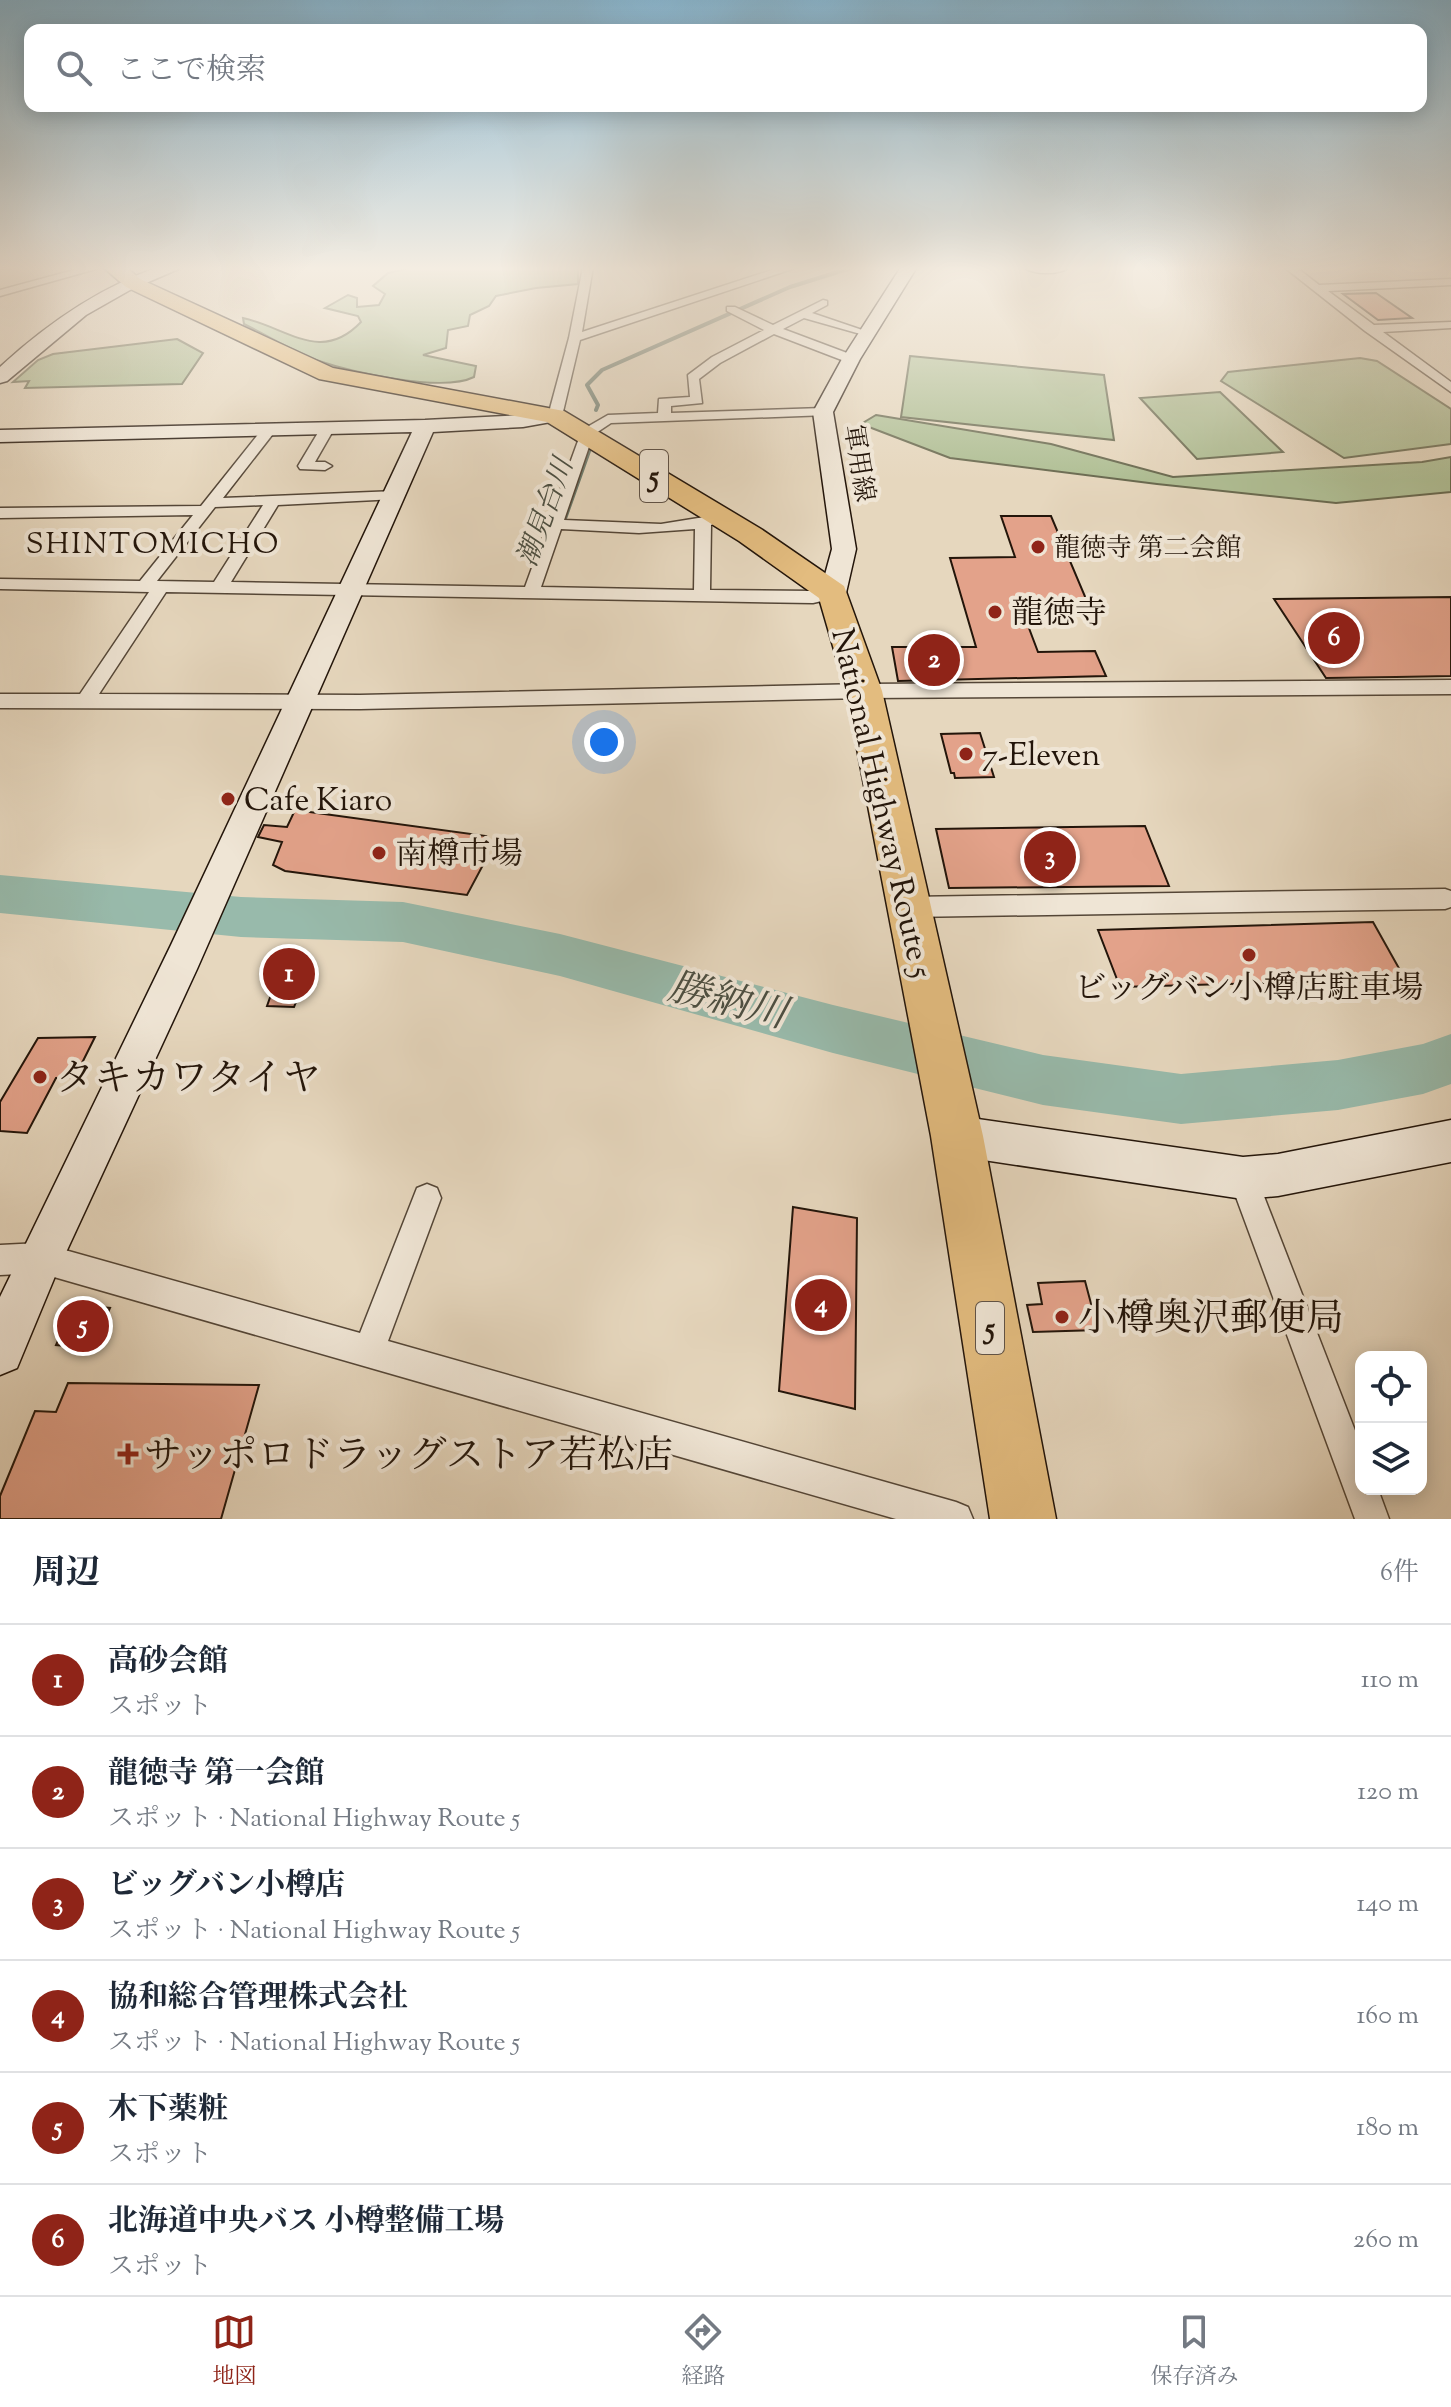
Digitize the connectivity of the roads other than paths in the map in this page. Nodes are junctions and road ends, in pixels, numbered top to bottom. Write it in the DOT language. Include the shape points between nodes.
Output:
graph roads {
  1 [pos="44,338"];
  2 [pos="253,338"];
  3 [pos="575,338"];
  4 [pos="759,338"];
  5 [pos="795,338"];
  6 [pos="865,338"];
  7 [pos="1381,338"];
  8 [pos="851,359"];
  9 [pos="0,377"];
  10 [pos="1451,388"];
  11 [pos="823,412"];
  12 [pos="555,416"];
  13 [pos="665,416"];
  14 [pos="425,426"];
  15 [pos="327,429"];
  16 [pos="269,430"];
  17 [pos="587,433"];
  18 [pos="0,436"];
  19 [pos="325,466"];
  20 [pos="396,495"];
  21 [pos="274,499"];
  22 [pos="210,506"];
  23 [pos="0,513"];
  24 [pos="711,521"];
  25 [pos="561,524"];
  26 [pos="0,584"];
  27 [pos="152,588"];
  28 [pos="219,588"];
  29 [pos="349,590"];
  30 [pos="531,593"];
  31 [pos="833,593"];
  32 [pos="702,595"];
  33 [pos="1451,687"];
  34 [pos="864,691"];
  35 [pos="0,701"];
  36 [pos="85,701"];
  37 [pos="301,702"];
  38 [pos="1445,899"];
  39 [pos="909,907"];
  40 [pos="957,1136"];
  41 [pos="1451,1141"];
  42 [pos="1243,1178"];
  43 [pos="427,1198"];
  44 [pos="40,1258"];
  45 [pos="0,1260"];
  46 [pos="0,1351"];
  47 [pos="368,1352"];
  48 [pos="956,1519"];
  49 [pos="1023,1519"];
  50 [pos="1372,1519"];
  1 -- 9 [label="street"];
  2 -- 12 [label="highway, National Highway Route 5 / 5" via="327,374"];
  3 -- 12 [label="street"];
  4 -- 13 [label="street" via="692,378 697,400 664,402"];
  5 -- 8 [label="street"];
  6 -- 8 [label="street, 軍用線"];
  7 -- 10 [label="street"];
  8 -- 11 [label="street, 軍用線"];
  11 -- 13 [label="street"];
  11 -- 31 [label="street, 軍用線" via="844,549"];
  12 -- 14 [label="street"];
  12 -- 17 [label="highway, National Highway Route 5 / 5"];
  13 -- 17 [label="street" via="608,419"];
  14 -- 15 [label="street"];
  14 -- 20 [label="street"];
  15 -- 16 [label="street"];
  15 -- 19 [label="street" via="305,466"];
  16 -- 18 [label="street"];
  16 -- 22 [label="street"];
  17 -- 24 [label="highway, National Highway Route 5 / 5"];
  17 -- 25 [label="street"];
  20 -- 21 [label="street"];
  20 -- 29 [label="street"];
  21 -- 22 [label="street"];
  21 -- 28 [label="street"];
  22 -- 23 [label="street"];
  22 -- 27 [label="street"];
  24 -- 25 [label="street" via="662,528"];
  24 -- 31 [label="highway, National Highway Route 5 / 5" via="750,535"];
  24 -- 32 [label="street"];
  25 -- 30 [label="street"];
  26 -- 27 [label="street"];
  27 -- 28 [label="street"];
  27 -- 36 [label="street"];
  28 -- 29 [label="street"];
  29 -- 30 [label="street"];
  29 -- 37 [label="street"];
  30 -- 32 [label="street"];
  31 -- 32 [label="street"];
  31 -- 34 [label="highway, National Highway Route 5 / 5"];
  33 -- 34 [label="street"];
  34 -- 37 [label="street"];
  34 -- 39 [label="highway, National Highway Route 5 / 5"];
  35 -- 36 [label="street"];
  36 -- 37 [label="street"];
  37 -- 44 [label="street"];
  38 -- 39 [label="street"];
  39 -- 40 [label="highway, National Highway Route 5 / 5"];
  40 -- 42 [label="street"];
  40 -- 49 [label="highway, National Highway Route 5 / 5"];
  41 -- 42 [label="street"];
  42 -- 50 [label="street"];
  43 -- 47 [label="street"];
  44 -- 45 [label="street"];
  44 -- 46 [label="street"];
  44 -- 47 [label="street"];
  47 -- 48 [label="street"];
}
